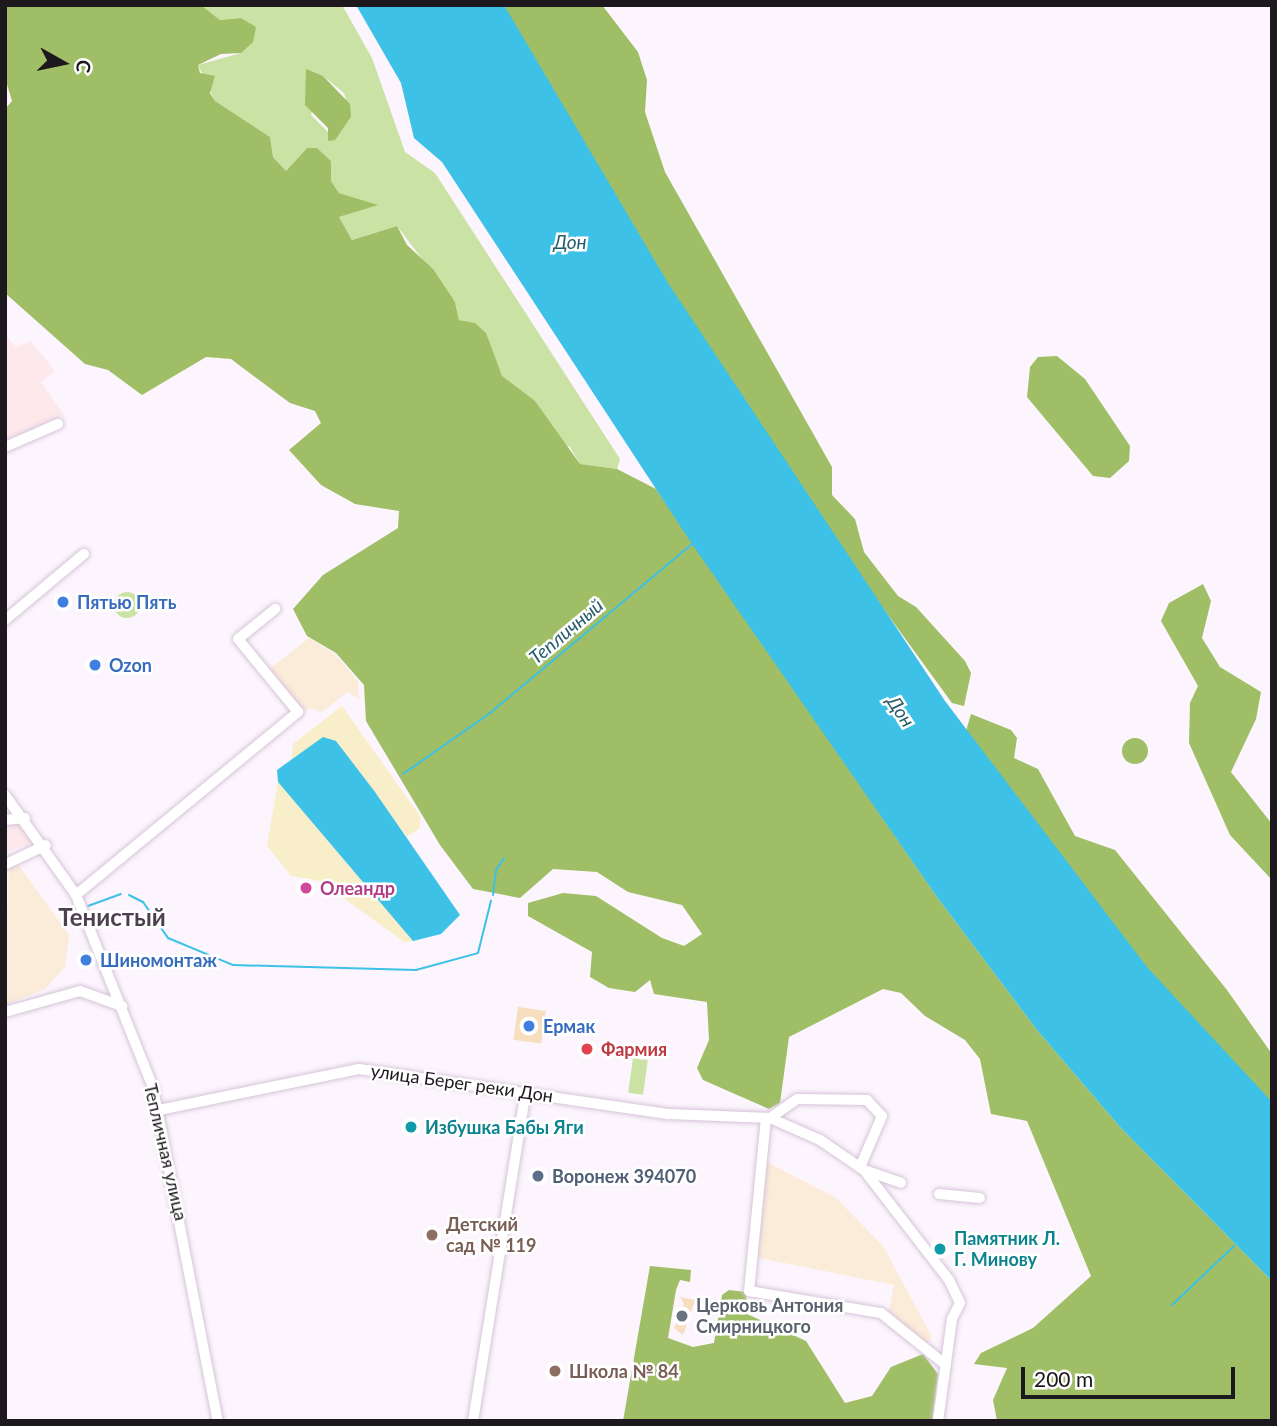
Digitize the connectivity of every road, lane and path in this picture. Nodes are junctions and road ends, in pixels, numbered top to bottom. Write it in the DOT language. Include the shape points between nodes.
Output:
graph roads {
  1 [pos="58,424"];
  2 [pos="5,447"];
  3 [pos="84,554"];
  4 [pos="275,609"];
  5 [pos="5,620"];
  6 [pos="5,795"];
  7 [pos="24,818"];
  8 [pos="5,820"];
  9 [pos="46,845"];
  10 [pos="6,864"];
  11 [pos="76,895"];
  12 [pos="122,1006"];
  13 [pos="5,1012"];
  14 [pos="526,1091"];
  15 [pos="159,1110"];
  16 [pos="768,1118"];
  17 [pos="862,1168"];
  18 [pos="901,1183"];
  19 [pos="939,1194"];
  20 [pos="980,1198"];
  21 [pos="946,1365"];
  22 [pos="218,1421"];
  23 [pos="472,1421"];
  24 [pos="939,1421"];
  1 -- 2 [label="street"];
  3 -- 5 [label="street"];
  4 -- 11 [label="street" via="238,639 298,712"];
  6 -- 7 [label="street, Тепличная улица"];
  7 -- 8 [label="street"];
  7 -- 9 [label="street, Тепличная улица"];
  9 -- 10 [label="street"];
  9 -- 11 [label="street, Тепличная улица"];
  11 -- 12 [label="street, Тепличная улица"];
  12 -- 13 [label="street" via="80,991"];
  12 -- 15 [label="street, Тепличная улица"];
  14 -- 15 [label="street, улица Берег реки Дон" via="359,1069"];
  14 -- 16 [label="street, улица Берег реки Дон" via="669,1114"];
  14 -- 23 [label="street"];
  15 -- 22 [label="street, Тепличная улица"];
  16 -- 17 [label="street, улица Берег реки Дон" via="820,1140"];
  16 -- 17 [label="street" via="797,1098 867,1101 882,1115"];
  16 -- 21 [label="street" via="749,1291 881,1313"];
  17 -- 18 [label="street"];
  17 -- 21 [label="street, улица Берег реки Дон" via="949,1280 960,1303"];
  19 -- 20 [label="street"];
  21 -- 24 [label="street"];
}
